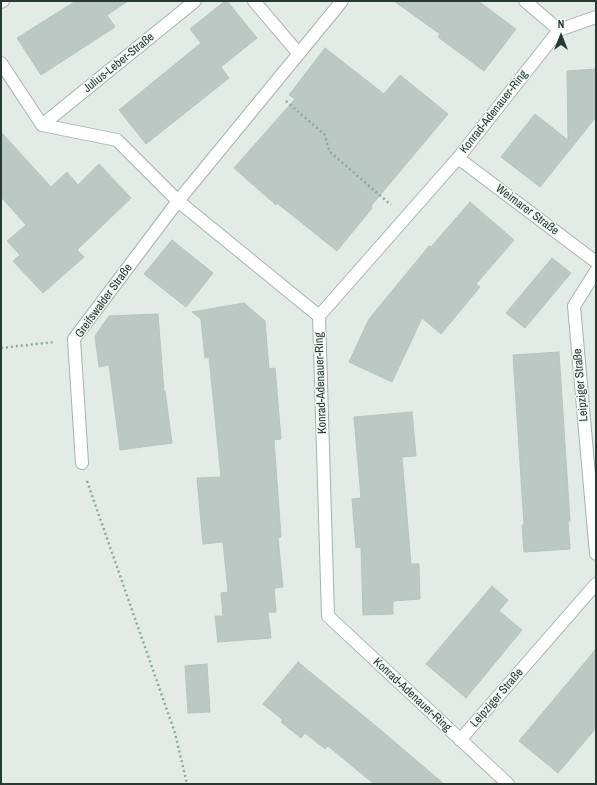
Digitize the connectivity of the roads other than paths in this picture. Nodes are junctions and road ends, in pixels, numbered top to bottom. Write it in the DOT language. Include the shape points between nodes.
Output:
graph roads {
  1 [pos="195,1"];
  2 [pos="254,1"];
  3 [pos="342,1"];
  4 [pos="525,1"];
  5 [pos="596,17"];
  6 [pos="559,30"];
  7 [pos="299,54"];
  8 [pos="1,62"];
  9 [pos="42,124"];
  10 [pos="458,158"];
  11 [pos="178,201"];
  12 [pos="596,262"];
  13 [pos="596,271"];
  14 [pos="319,316"];
  15 [pos="82,463"];
  16 [pos="596,554"];
  17 [pos="596,584"];
  18 [pos="460,740"];
  19 [pos="508,784"];
  1 -- 9 [label="street, Julius-Leber-Straße"];
  2 -- 7 [label="street"];
  3 -- 7 [label="street, Greifswalder Straße"];
  4 -- 6 [label="street"];
  5 -- 6 [label="street"];
  6 -- 10 [label="street, Konrad-Adenauer-Ring"];
  7 -- 11 [label="street, Greifswalder Straße"];
  8 -- 9 [label="street"];
  9 -- 11 [label="street" via="117,140"];
  10 -- 12 [label="street, Weimarer Straße"];
  10 -- 14 [label="street, Konrad-Adenauer-Ring"];
  11 -- 14 [label="street"];
  11 -- 15 [label="street, Greifswalder Straße" via="74,339"];
  13 -- 16 [label="street, Leipziger Straße" via="574,306"];
  14 -- 18 [label="street, Konrad-Adenauer-Ring" via="328,616"];
  17 -- 18 [label="street, Leipziger Straße"];
  18 -- 19 [label="street, Konrad-Adenauer-Ring"];
}
